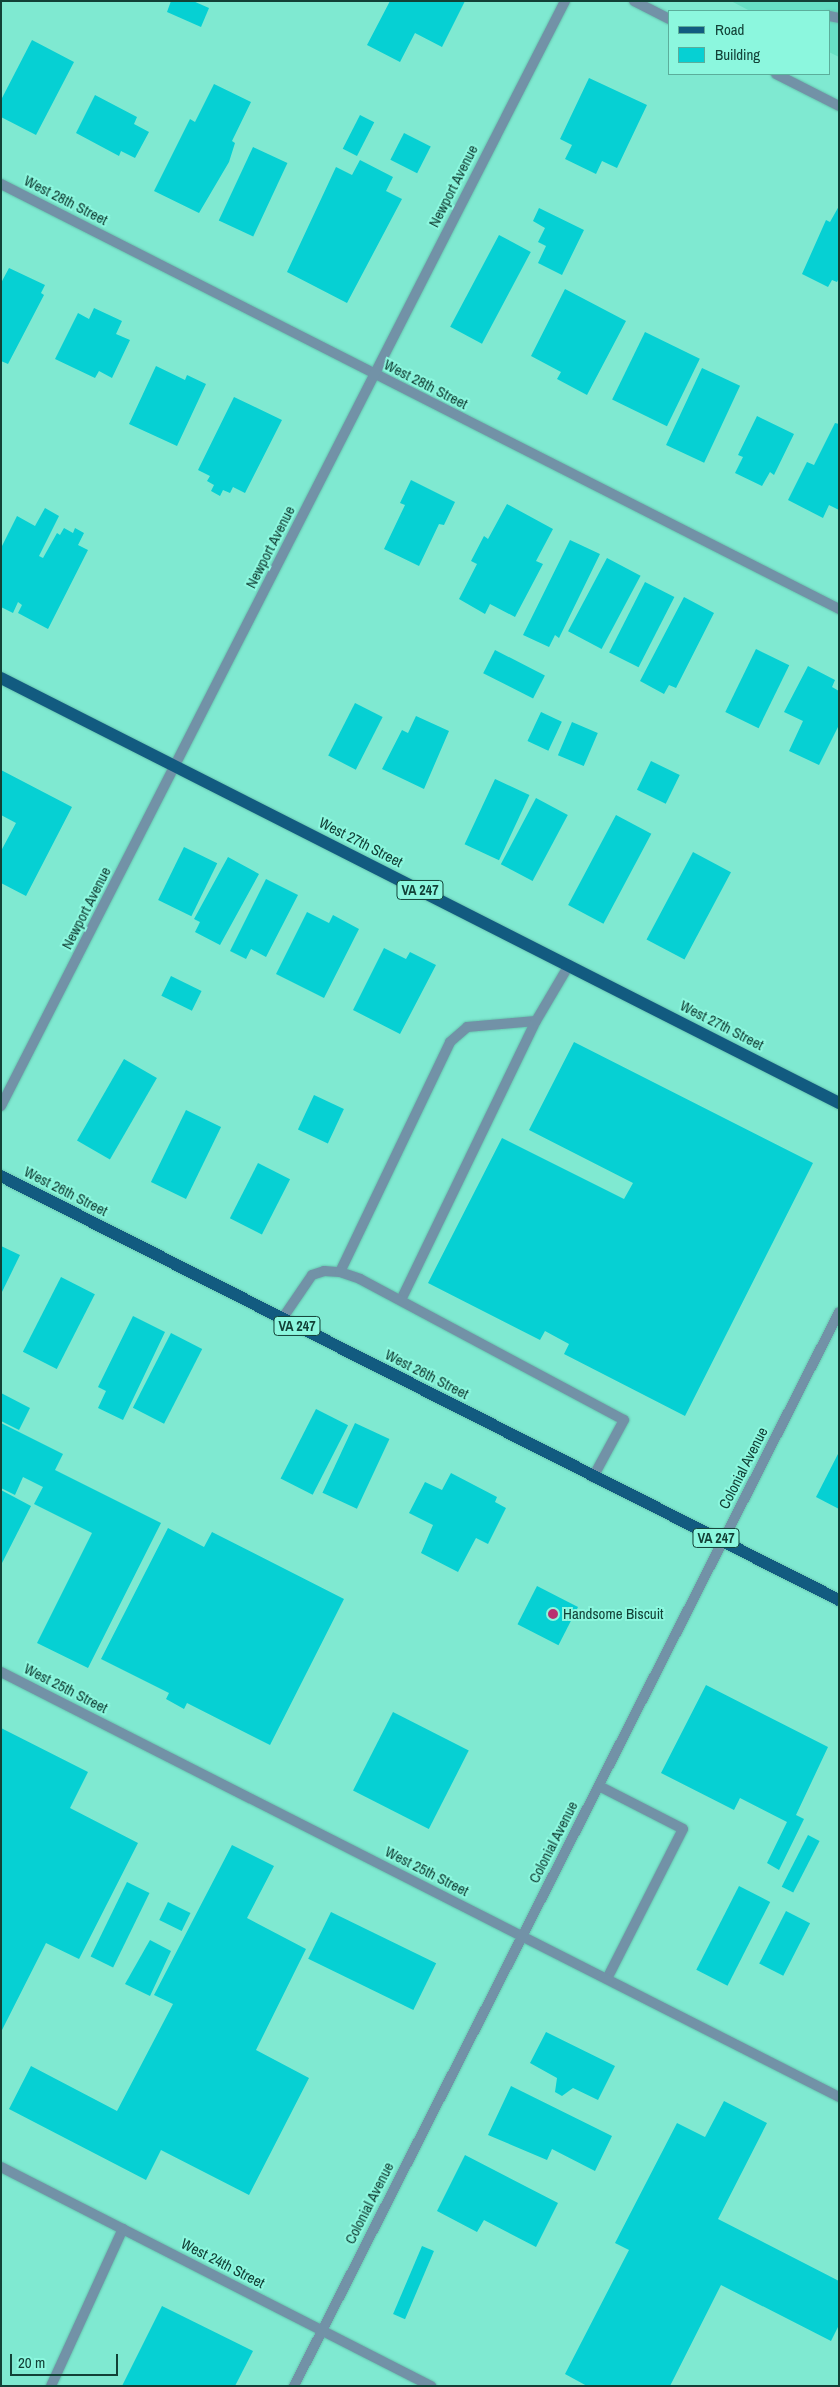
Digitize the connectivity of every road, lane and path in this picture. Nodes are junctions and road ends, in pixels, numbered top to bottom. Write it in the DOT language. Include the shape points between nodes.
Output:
graph roads {
  1 [pos="564,1"];
  2 [pos="634,1"];
  3 [pos="668,18"];
  4 [pos="778,75"];
  5 [pos="839,106"];
  6 [pos="1,184"];
  7 [pos="374,374"];
  8 [pos="839,609"];
  9 [pos="1,678"];
  10 [pos="174,766"];
  11 [pos="569,965"];
  12 [pos="536,1021"];
  13 [pos="839,1103"];
  14 [pos="1,1106"];
  15 [pos="1,1176"];
  16 [pos="340,1272"];
  17 [pos="401,1300"];
  18 [pos="839,1312"];
  19 [pos="282,1319"];
  20 [pos="594,1476"];
  21 [pos="722,1541"];
  22 [pos="839,1600"];
  23 [pos="1,1672"];
  24 [pos="599,1786"];
  25 [pos="522,1936"];
  26 [pos="607,1979"];
  27 [pos="839,2097"];
  28 [pos="1,2167"];
  29 [pos="123,2229"];
  30 [pos="321,2331"];
  31 [pos="51,2386"];
  32 [pos="294,2386"];
  33 [pos="431,2386"];
  1 -- 7 [label="street, Newport Avenue"];
  2 -- 3 [label="street"];
  4 -- 5 [label="street"];
  6 -- 7 [label="street, West 28th Street"];
  7 -- 8 [label="street, West 28th Street"];
  7 -- 10 [label="street, Newport Avenue"];
  9 -- 10 [label="main road, West 27th Street / VA 247"];
  10 -- 11 [label="main road, West 27th Street / VA 247"];
  10 -- 14 [label="street, Newport Avenue"];
  11 -- 12 [label="street"];
  11 -- 13 [label="main road, West 27th Street / VA 247"];
  12 -- 16 [label="street" via="467,1027 450,1042"];
  12 -- 17 [label="street"];
  15 -- 19 [label="main road, West 26th Street / VA 247"];
  16 -- 17 [label="street"];
  16 -- 19 [label="street" via="324,1271 312,1275"];
  17 -- 20 [label="street" via="624,1420"];
  18 -- 21 [label="street, Colonial Avenue"];
  19 -- 20 [label="main road, West 26th Street / VA 247"];
  20 -- 21 [label="main road, West 26th Street / VA 247"];
  21 -- 22 [label="main road, West 26th Street / VA 247"];
  21 -- 24 [label="street, Colonial Avenue"];
  23 -- 25 [label="street, West 25th Street"];
  24 -- 25 [label="street, Colonial Avenue"];
  24 -- 26 [label="street" via="682,1829"];
  25 -- 26 [label="street, West 25th Street"];
  25 -- 30 [label="street, Colonial Avenue"];
  26 -- 27 [label="street, West 25th Street"];
  28 -- 29 [label="street, West 24th Street"];
  29 -- 30 [label="street, West 24th Street"];
  29 -- 31 [label="street"];
  30 -- 32 [label="street, Colonial Avenue"];
  30 -- 33 [label="street, West 24th Street"];
}
